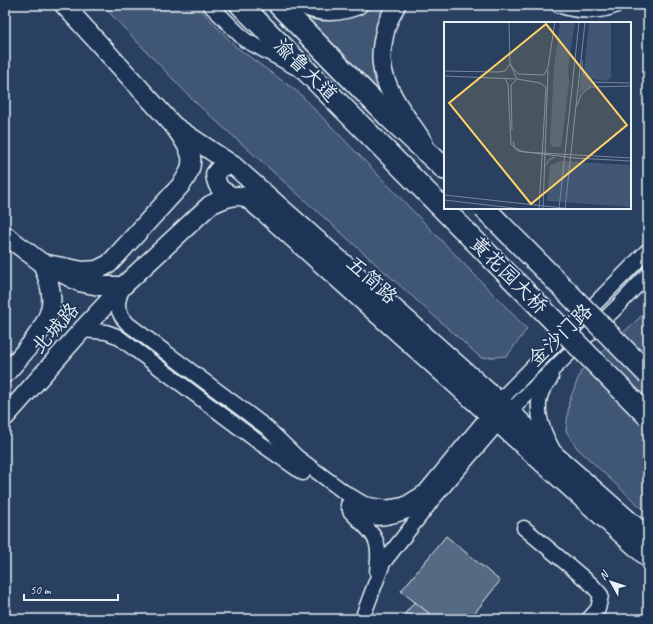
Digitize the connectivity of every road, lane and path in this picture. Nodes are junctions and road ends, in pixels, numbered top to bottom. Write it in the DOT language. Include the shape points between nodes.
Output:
graph roads {
  1 [pos="64,5"];
  2 [pos="210,5"];
  3 [pos="242,5"];
  4 [pos="279,5"];
  5 [pos="304,5"];
  6 [pos="358,5"];
  7 [pos="396,5"];
  8 [pos="558,5"];
  9 [pos="618,5"];
  10 [pos="313,76"];
  11 [pos="393,110"];
  12 [pos="174,126"];
  13 [pos="370,134"];
  14 [pos="440,164"];
  15 [pos="234,166"];
  16 [pos="232,196"];
  17 [pos="485,209"];
  18 [pos="5,235"];
  19 [pos="648,250"];
  20 [pos="42,263"];
  21 [pos="648,274"];
  22 [pos="123,286"];
  23 [pos="82,330"];
  24 [pos="561,360"];
  25 [pos="5,374"];
  26 [pos="648,374"];
  27 [pos="499,413"];
  28 [pos="648,416"];
  29 [pos="5,417"];
  30 [pos="557,457"];
  31 [pos="433,498"];
  32 [pos="339,500"];
  33 [pos="524,528"];
  34 [pos="648,537"];
  35 [pos="648,558"];
  36 [pos="376,580"];
  37 [pos="362,619"];
  38 [pos="589,619"];
  1 -- 12 [label="main road, 五简路"];
  2 -- 10 [label="street" via="245,40"];
  3 -- 10 [label="highway, 渝鲁大道"];
  4 -- 11 [label="highway, 渝鲁大道"];
  5 -- 6 [label="main road" via="311,9 330,11"];
  7 -- 11 [label="main road" via="386,26 382,46 382,64"];
  8 -- 9 [label="street" via="585,11 607,10"];
  10 -- 13 [label="highway, 渝鲁大道"];
  11 -- 14 [label="highway"];
  12 -- 15 [label="main road, 五简路"];
  12 -- 20 [label="main road, 五简路" via="189,147 192,158 188,176 110,264 97,270 83,271"];
  13 -- 28 [label="highway, 黄花园大桥, bridge"];
  15 -- 16 [label="main road" via="225,165 215,174 217,185"];
  15 -- 27 [label="main road, 五简路"];
  16 -- 22 [label="main road" via="210,205"];
  16 -- 27 [label="main road, 五简路" via="244,197 265,213"];
  17 -- 26 [label="highway, 黄花园大桥, bridge"];
  18 -- 20 [label="main road, 五简路"];
  19 -- 27 [label="street, 金沙门路"];
  20 -- 22 [label="main road, 五简路" via="79,282 99,286"];
  20 -- 25 [label="main road, 北城路" via="50,283 51,305 37,336"];
  21 -- 24 [label="street, 金沙门路" via="618,307"];
  22 -- 23 [label="main road, 北城路"];
  22 -- 27 [label="street" via="118,299 118,309 128,324 266,427 297,456 344,492 364,504 386,508 404,505 425,492"];
  23 -- 29 [label="main road, 北城路"];
  23 -- 32 [label="street" via="106,332 117,336"];
  24 -- 27 [label="street, 金沙门路"];
  24 -- 30 [label="street" via="542,392 540,405 544,433"];
  27 -- 30 [label="main road, 五简路"];
  27 -- 31 [label="street"];
  27 -- 35 [label="main road, 五简路"];
  30 -- 34 [label="main road, 五简路"];
  31 -- 32 [label="street" via="408,511 390,516 371,517"];
  31 -- 36 [label="street" via="383,563"];
  32 -- 36 [label="street" via="374,537 378,555"];
  33 -- 38 [label="street" via="601,595 598,609"];
  36 -- 37 [label="street"];
}
